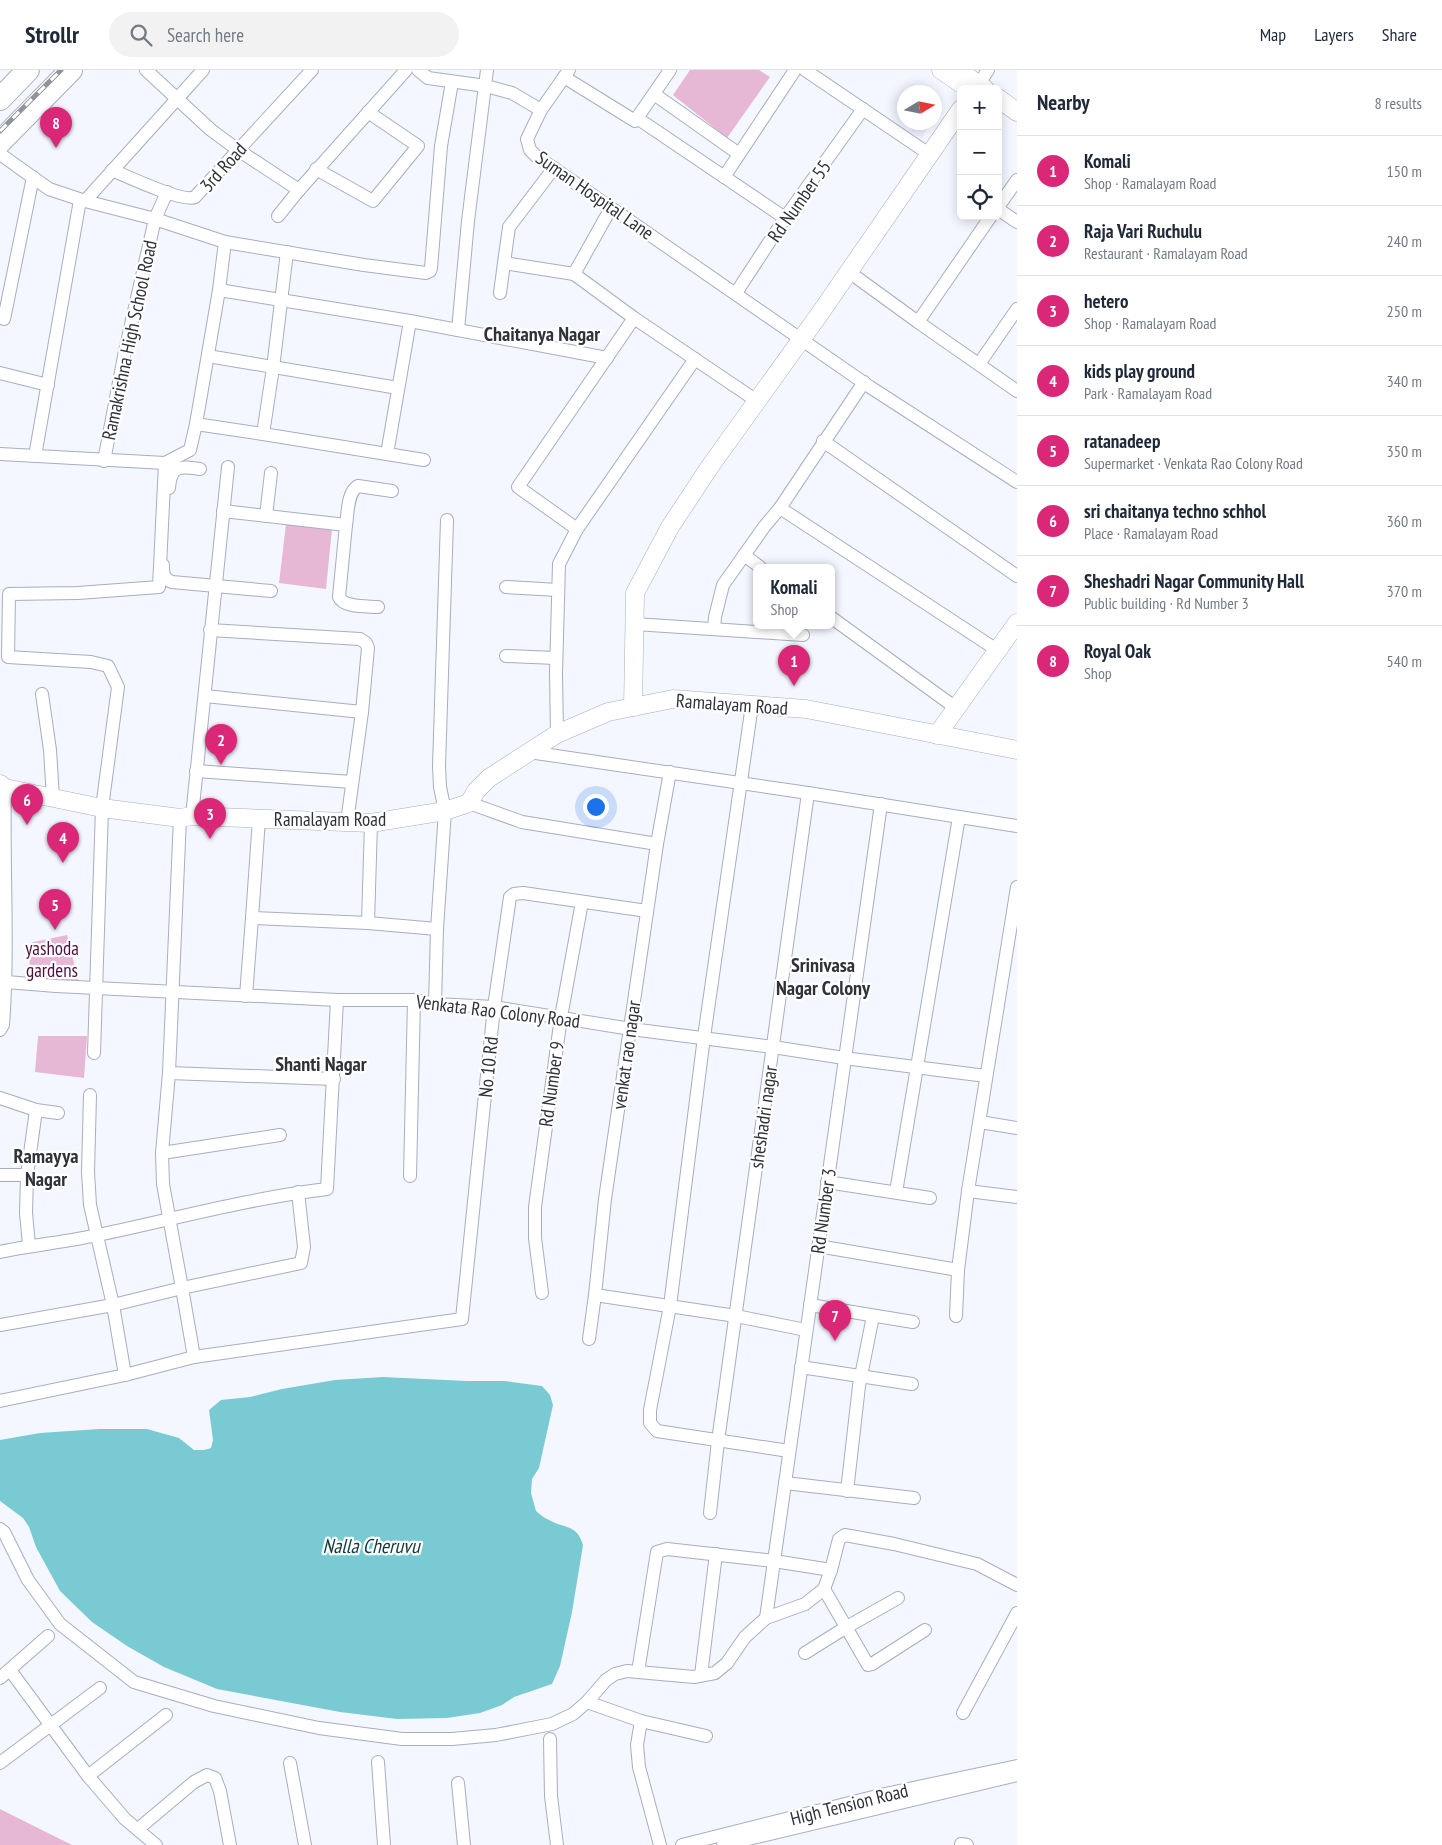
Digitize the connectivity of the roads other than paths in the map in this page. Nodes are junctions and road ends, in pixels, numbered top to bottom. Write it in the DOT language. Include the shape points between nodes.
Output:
graph roads {
  1 [pos="28,70"];
  2 [pos="71,70"];
  3 [pos="146,70"];
  4 [pos="203,70"];
  5 [pos="312,70"];
  6 [pos="406,70"];
  7 [pos="418,70"];
  8 [pos="487,70"];
  9 [pos="670,70"];
  10 [pos="795,70"];
  11 [pos="805,70"];
  12 [pos="941,70"];
  13 [pos="958,70"];
  14 [pos="567,73"];
  15 [pos="447,78"];
  16 [pos="979,84"];
  17 [pos="486,86"];
  18 [pos="654,94"];
  19 [pos="177,97"];
  20 [pos="0,99"];
  21 [pos="1002,101"];
  22 [pos="863,109"];
  23 [pos="541,110"];
  24 [pos="368,112"];
  25 [pos="1017,112"];
  26 [pos="1002,113"];
  27 [pos="957,115"];
  28 [pos="637,118"];
  29 [pos="1017,122"];
  30 [pos="0,142"];
  31 [pos="238,150"];
  32 [pos="0,154"];
  33 [pos="739,154"];
  34 [pos="929,154"];
  35 [pos="554,168"];
  36 [pos="316,169"];
  37 [pos="112,170"];
  38 [pos="33,177"];
  39 [pos="724,177"];
  40 [pos="1017,180"];
  41 [pos="299,190"];
  42 [pos="168,192"];
  43 [pos="82,200"];
  44 [pos="1002,202"];
  45 [pos="611,208"];
  46 [pos="1002,211"];
  47 [pos="278,216"];
  48 [pos="785,218"];
  49 [pos="155,219"];
  50 [pos="989,220"];
  51 [pos="1017,222"];
  52 [pos="225,242"];
  53 [pos="287,252"];
  54 [pos="504,263"];
  55 [pos="849,272"];
  56 [pos="574,274"];
  57 [pos="219,290"];
  58 [pos="500,293"];
  59 [pos="736,293"];
  60 [pos="280,300"];
  61 [pos="1017,309"];
  62 [pos="4,318"];
  63 [pos="634,318"];
  64 [pos="410,322"];
  65 [pos="918,322"];
  66 [pos="458,330"];
  67 [pos="802,339"];
  68 [pos="208,356"];
  69 [pos="607,358"];
  70 [pos="694,359"];
  71 [pos="979,364"];
  72 [pos="273,368"];
  73 [pos="0,373"];
  74 [pos="864,382"];
  75 [pos="48,385"];
  76 [pos="398,388"];
  77 [pos="1017,391"];
  78 [pos="757,401"];
  79 [pos="196,424"];
  80 [pos="263,434"];
  81 [pos="823,441"];
  82 [pos="0,454"];
  83 [pos="387,454"];
  84 [pos="35,456"];
  85 [pos="424,460"];
  86 [pos="104,461"];
  87 [pos="165,463"];
  88 [pos="228,467"];
  89 [pos="200,469"];
  90 [pos="271,473"];
  91 [pos="1017,482"];
  92 [pos="392,491"];
  93 [pos="780,508"];
  94 [pos="223,511"];
  95 [pos="266,516"];
  96 [pos="447,520"];
  97 [pos="346,525"];
  98 [pos="577,529"];
  99 [pos="744,555"];
  100 [pos="756,564"];
  101 [pos="1017,576"];
  102 [pos="216,586"];
  103 [pos="506,587"];
  104 [pos="558,590"];
  105 [pos="271,591"];
  106 [pos="5,592"];
  107 [pos="378,607"];
  108 [pos="835,620"];
  109 [pos="1017,623"];
  110 [pos="635,624"];
  111 [pos="714,629"];
  112 [pos="210,630"];
  113 [pos="803,635"];
  114 [pos="997,650"];
  115 [pos="506,656"];
  116 [pos="4,657"];
  117 [pos="556,658"];
  118 [pos="42,694"];
  119 [pos="205,696"];
  120 [pos="752,705"];
  121 [pos="633,707"];
  122 [pos="956,708"];
  123 [pos="362,712"];
  124 [pos="557,734"];
  125 [pos="937,735"];
  126 [pos="1017,750"];
  127 [pos="529,752"];
  128 [pos="196,771"];
  129 [pos="670,772"];
  130 [pos="352,782"];
  131 [pos="741,783"];
  132 [pos="2,786"];
  133 [pos="808,793"];
  134 [pos="53,798"];
  135 [pos="469,803"];
  136 [pos="881,804"];
  137 [pos="102,808"];
  138 [pos="445,811"];
  139 [pos="186,817"];
  140 [pos="959,817"];
  141 [pos="260,819"];
  142 [pos="347,822"];
  143 [pos="371,823"];
  144 [pos="1017,826"];
  145 [pos="657,844"];
  146 [pos="1017,892"];
  147 [pos="582,902"];
  148 [pos="647,911"];
  149 [pos="252,918"];
  150 [pos="368,923"];
  151 [pos="437,930"];
  152 [pos="3,954"];
  153 [pos="1011,966"];
  154 [pos="6,982"];
  155 [pos="97,987"];
  156 [pos="173,991"];
  157 [pos="246,996"];
  158 [pos="337,1000"];
  159 [pos="414,1000"];
  160 [pos="435,1004"];
  161 [pos="494,1007"];
  162 [pos="561,1017"];
  163 [pos="631,1029"];
  164 [pos="0,1030"];
  165 [pos="704,1037"];
  166 [pos="773,1047"];
  167 [pos="94,1053"];
  168 [pos="844,1058"];
  169 [pos="918,1068"];
  170 [pos="169,1073"];
  171 [pos="986,1076"];
  172 [pos="334,1079"];
  173 [pos="90,1094"];
  174 [pos="0,1098"];
  175 [pos="36,1110"];
  176 [pos="58,1113"];
  177 [pos="980,1122"];
  178 [pos="1017,1128"];
  179 [pos="280,1135"];
  180 [pos="162,1153"];
  181 [pos="0,1175"];
  182 [pos="27,1175"];
  183 [pos="410,1176"];
  184 [pos="827,1182"];
  185 [pos="968,1191"];
  186 [pos="298,1192"];
  187 [pos="896,1192"];
  188 [pos="1017,1197"];
  189 [pos="930,1198"];
  190 [pos="170,1218"];
  191 [pos="96,1236"];
  192 [pos="29,1245"];
  193 [pos="818,1246"];
  194 [pos="0,1252"];
  195 [pos="958,1270"];
  196 [pos="182,1288"];
  197 [pos="542,1293"];
  198 [pos="595,1295"];
  199 [pos="113,1304"];
  200 [pos="810,1305"];
  201 [pos="670,1306"];
  202 [pos="736,1316"];
  203 [pos="873,1316"];
  204 [pos="956,1316"];
  205 [pos="913,1322"];
  206 [pos="0,1325"];
  207 [pos="806,1330"];
  208 [pos="589,1339"];
  209 [pos="194,1357"];
  210 [pos="801,1367"];
  211 [pos="125,1375"];
  212 [pos="861,1376"];
  213 [pos="912,1384"];
  214 [pos="0,1401"];
  215 [pos="718,1441"];
  216 [pos="789,1451"];
  217 [pos="785,1483"];
  218 [pos="846,1491"];
  219 [pos="914,1498"];
  220 [pos="710,1513"];
  221 [pos="0,1529"];
  222 [pos="716,1554"];
  223 [pos="774,1561"];
  224 [pos="831,1570"];
  225 [pos="1017,1585"];
  226 [pos="824,1589"];
  227 [pos="898,1598"];
  228 [pos="1017,1613"];
  229 [pos="766,1618"];
  230 [pos="845,1628"];
  231 [pos="925,1630"];
  232 [pos="48,1636"];
  233 [pos="805,1654"];
  234 [pos="638,1672"];
  235 [pos="5,1674"];
  236 [pos="701,1675"];
  237 [pos="100,1688"];
  238 [pos="587,1702"];
  239 [pos="963,1713"];
  240 [pos="166,1715"];
  241 [pos="641,1721"];
  242 [pos="49,1725"];
  243 [pos="706,1736"];
  244 [pos="550,1739"];
  245 [pos="378,1762"];
  246 [pos="0,1763"];
  247 [pos="290,1763"];
  248 [pos="1017,1766"];
  249 [pos="1017,1775"];
  250 [pos="88,1776"];
  251 [pos="458,1783"];
  252 [pos="138,1829"];
  253 [pos="156,1845"];
  254 [pos="230,1845"];
  255 [pos="305,1845"];
  256 [pos="384,1845"];
  257 [pos="464,1845"];
  258 [pos="557,1845"];
  259 [pos="660,1845"];
  260 [pos="682,1845"];
  261 [pos="727,1845"];
  1 -- 20 [label="highway"];
  2 -- 30 [label="highway"];
  3 -- 19 [label="street"];
  4 -- 19 [label="street"];
  5 -- 31 [label="street, 3rd Road"];
  6 -- 24 [label="street"];
  7 -- 15 [label="street" via="428,78"];
  8 -- 17 [label="street"];
  9 -- 18 [label="street"];
  10 -- 33 [label="street"];
  11 -- 22 [label="street"];
  12 -- 16 [label="street"];
  13 -- 16 [label="street"];
  14 -- 23 [label="street, Suman Hospital Lane"];
  14 -- 28 [label="street" via="635,121"];
  15 -- 17 [label="street"];
  15 -- 53 [label="street" via="430,271 373,266"];
  17 -- 23 [label="street" via="512,93"];
  17 -- 66 [label="street"];
  18 -- 28 [label="street"];
  18 -- 33 [label="street"];
  19 -- 31 [label="street" via="211,130"];
  19 -- 37 [label="street"];
  21 -- 25 [label="street"];
  22 -- 34 [label="street"];
  22 -- 48 [label="street, Rd Number 55"];
  23 -- 35 [label="street, Suman Hospital Lane" via="527,138 530,150"];
  24 -- 36 [label="street"];
  24 -- 36 [label="street" via="418,146 373,201"];
  26 -- 29 [label="street"];
  27 -- 34 [label="street"];
  28 -- 39 [label="street"];
  31 -- 41 [label="street"];
  31 -- 42 [label="street, 3rd Road" via="195,197 186,199"];
  32 -- 38 [label="street"];
  33 -- 39 [label="street"];
  34 -- 55 [label="street"];
  35 -- 45 [label="street, Suman Hospital Lane"];
  35 -- 54 [label="street" via="509,227"];
  36 -- 41 [label="street"];
  37 -- 42 [label="street, 3rd Road"];
  37 -- 43 [label="street"];
  38 -- 43 [label="street" via="49,189"];
  38 -- 62 [label="street"];
  39 -- 48 [label="street"];
  40 -- 44 [label="street"];
  41 -- 47 [label="street"];
  42 -- 49 [label="street, Ramakrishna High School Road"];
  43 -- 49 [label="street"];
  43 -- 75 [label="street"];
  45 -- 56 [label="street"];
  45 -- 59 [label="street, Suman Hospital Lane"];
  46 -- 51 [label="street"];
  48 -- 59 [label="street, Rd Number 55"];
  49 -- 52 [label="street"];
  49 -- 86 [label="street, Ramakrishna High School Road"];
  50 -- 65 [label="street"];
  52 -- 53 [label="street"];
  52 -- 57 [label="street"];
  53 -- 60 [label="street"];
  54 -- 56 [label="street"];
  54 -- 58 [label="street"];
  55 -- 65 [label="street"];
  55 -- 67 [label="street"];
  56 -- 63 [label="street"];
  57 -- 60 [label="street"];
  57 -- 68 [label="street"];
  59 -- 67 [label="street, Suman Hospital Lane"];
  60 -- 64 [label="street"];
  60 -- 72 [label="street"];
  61 -- 71 [label="street"];
  63 -- 69 [label="street"];
  63 -- 70 [label="street"];
  64 -- 66 [label="street"];
  64 -- 76 [label="street"];
  65 -- 71 [label="street"];
  66 -- 69 [label="street"];
  67 -- 74 [label="street, Suman Hospital Lane"];
  67 -- 78 [label="street"];
  68 -- 72 [label="street"];
  68 -- 79 [label="street"];
  69 -- 98 [label="street" via="518,487"];
  70 -- 78 [label="street"];
  70 -- 98 [label="street"];
  71 -- 77 [label="street"];
  72 -- 76 [label="street"];
  72 -- 80 [label="street"];
  73 -- 75 [label="street"];
  74 -- 81 [label="street"];
  74 -- 91 [label="street, Suman Hospital Lane"];
  75 -- 84 [label="street"];
  76 -- 83 [label="street"];
  78 -- 110 [label="street" via="670,526 635,593"];
  79 -- 80 [label="street"];
  79 -- 87 [label="street" via="190,450"];
  80 -- 83 [label="street"];
  81 -- 93 [label="street"];
  81 -- 101 [label="street"];
  82 -- 84 [label="street"];
  83 -- 85 [label="street"];
  84 -- 86 [label="street"];
  86 -- 87 [label="street"];
  87 -- 106 [label="street" via="159,587 78,593"];
  88 -- 94 [label="street"];
  89 -- 102 [label="street" via="178,468 170,476 163,572 172,582"];
  90 -- 95 [label="street"];
  92 -- 97 [label="street" via="354,488"];
  93 -- 99 [label="street"];
  93 -- 114 [label="street"];
  94 -- 95 [label="street"];
  94 -- 102 [label="street"];
  95 -- 97 [label="street"];
  96 -- 138 [label="street" via="439,766"];
  97 -- 107 [label="street" via="341,601"];
  98 -- 104 [label="street" via="559,564"];
  99 -- 100 [label="street"];
  99 -- 111 [label="street" via="724,585"];
  102 -- 105 [label="street"];
  102 -- 112 [label="street"];
  103 -- 104 [label="street"];
  104 -- 117 [label="street"];
  106 -- 116 [label="street"];
  108 -- 122 [label="street"];
  109 -- 114 [label="street"];
  110 -- 111 [label="street"];
  110 -- 121 [label="street"];
  111 -- 113 [label="street"];
  112 -- 119 [label="street"];
  112 -- 123 [label="street" via="360,639 368,648"];
  114 -- 122 [label="street"];
  115 -- 117 [label="street"];
  116 -- 137 [label="street" via="91,662 108,666 118,687"];
  117 -- 124 [label="street"];
  118 -- 134 [label="street"];
  119 -- 123 [label="street"];
  119 -- 128 [label="street"];
  120 -- 121 [label="street, Ramalayam Road" via="673,699"];
  120 -- 125 [label="street, Ramalayam Road" via="806,709"];
  120 -- 131 [label="street"];
  121 -- 124 [label="street, Ramalayam Road" via="608,712"];
  122 -- 125 [label="street"];
  123 -- 130 [label="street"];
  124 -- 127 [label="street, Ramalayam Road"];
  125 -- 126 [label="street, Ramalayam Road"];
  127 -- 129 [label="street"];
  127 -- 135 [label="street, Ramalayam Road" via="489,778"];
  128 -- 130 [label="street"];
  128 -- 139 [label="street"];
  129 -- 131 [label="street"];
  129 -- 145 [label="street, venkat rao nagar"];
  130 -- 142 [label="street"];
  131 -- 133 [label="street"];
  131 -- 165 [label="street"];
  132 -- 134 [label="street, Ramalayam Road"];
  132 -- 152 [label="street"];
  133 -- 136 [label="street"];
  133 -- 166 [label="street, sheshadri nagar"];
  134 -- 137 [label="street, Ramalayam Road"];
  135 -- 138 [label="street, Ramalayam Road"];
  135 -- 145 [label="street" via="522,822"];
  136 -- 140 [label="street"];
  136 -- 168 [label="street, Rd Number 3"];
  137 -- 139 [label="street, Ramalayam Road"];
  137 -- 155 [label="street"];
  138 -- 143 [label="street, Ramalayam Road"];
  138 -- 151 [label="street"];
  139 -- 141 [label="street, Ramalayam Road"];
  139 -- 156 [label="street"];
  140 -- 144 [label="street"];
  140 -- 169 [label="street"];
  141 -- 142 [label="street, Ramalayam Road"];
  141 -- 149 [label="street"];
  142 -- 143 [label="street, Ramalayam Road"];
  143 -- 150 [label="street"];
  145 -- 148 [label="street, venkat rao nagar"];
  146 -- 153 [label="street"];
  147 -- 148 [label="street, No 10 Rd"];
  147 -- 161 [label="street, No 10 Rd" via="524,893 510,897"];
  147 -- 162 [label="street, Rd Number 9"];
  148 -- 163 [label="street, venkat rao nagar"];
  149 -- 150 [label="street"];
  149 -- 157 [label="street"];
  150 -- 151 [label="street"];
  151 -- 160 [label="street"];
  152 -- 154 [label="street"];
  153 -- 171 [label="street"];
  154 -- 155 [label="street, Venkata Rao Colony Road"];
  154 -- 164 [label="street"];
  155 -- 156 [label="street, Venkata Rao Colony Road"];
  155 -- 167 [label="street"];
  156 -- 157 [label="street, Venkata Rao Colony Road"];
  156 -- 170 [label="street"];
  157 -- 158 [label="street, Venkata Rao Colony Road"];
  158 -- 159 [label="street, Venkata Rao Colony Road"];
  158 -- 172 [label="street"];
  159 -- 160 [label="street, Venkata Rao Colony Road"];
  159 -- 183 [label="street"];
  160 -- 161 [label="street, Venkata Rao Colony Road"];
  161 -- 162 [label="street, Venkata Rao Colony Road"];
  161 -- 209 [label="street, No 10 Rd" via="462,1319"];
  162 -- 163 [label="street, Venkata Rao Colony Road"];
  162 -- 197 [label="street, Rd Number 9" via="535,1207 535,1238"];
  163 -- 165 [label="street, Venkata Rao Colony Road"];
  163 -- 198 [label="street, venkat rao nagar" via="605,1199"];
  165 -- 166 [label="street, Venkata Rao Colony Road"];
  165 -- 201 [label="street"];
  166 -- 168 [label="street, Venkata Rao Colony Road"];
  166 -- 202 [label="street, sheshadri nagar"];
  168 -- 169 [label="street, Venkata Rao Colony Road"];
  168 -- 184 [label="street, Rd Number 3"];
  169 -- 171 [label="street, Venkata Rao Colony Road"];
  169 -- 187 [label="street"];
  170 -- 172 [label="street"];
  170 -- 180 [label="street"];
  171 -- 177 [label="street"];
  172 -- 186 [label="street" via="327,1188"];
  173 -- 191 [label="street" via="88,1172"];
  174 -- 175 [label="street"];
  175 -- 176 [label="street"];
  175 -- 182 [label="street"];
  177 -- 178 [label="street"];
  177 -- 185 [label="street"];
  179 -- 180 [label="street"];
  180 -- 190 [label="street"];
  181 -- 182 [label="street"];
  182 -- 192 [label="street"];
  184 -- 187 [label="street"];
  184 -- 193 [label="street, Rd Number 3"];
  185 -- 188 [label="street"];
  185 -- 195 [label="street"];
  186 -- 190 [label="street"];
  186 -- 196 [label="street" via="304,1247 301,1263"];
  187 -- 189 [label="street"];
  190 -- 191 [label="street"];
  190 -- 196 [label="street"];
  191 -- 192 [label="street"];
  191 -- 199 [label="street"];
  192 -- 194 [label="street"];
  193 -- 195 [label="street"];
  193 -- 200 [label="street, Rd Number 3"];
  195 -- 204 [label="street"];
  196 -- 199 [label="street"];
  196 -- 209 [label="street"];
  198 -- 201 [label="street"];
  198 -- 208 [label="street, venkat rao nagar"];
  199 -- 206 [label="street"];
  199 -- 211 [label="street"];
  200 -- 203 [label="street"];
  200 -- 207 [label="street, Rd Number 3"];
  201 -- 202 [label="street"];
  201 -- 215 [label="street" via="650,1423 657,1432"];
  202 -- 207 [label="street"];
  202 -- 215 [label="street, sheshadri nagar"];
  203 -- 205 [label="street"];
  203 -- 212 [label="street"];
  207 -- 210 [label="street, Rd Number 3"];
  209 -- 211 [label="street"];
  210 -- 212 [label="street"];
  210 -- 216 [label="street, Rd Number 3"];
  211 -- 214 [label="street"];
  212 -- 213 [label="street"];
  212 -- 218 [label="street"];
  215 -- 216 [label="street"];
  215 -- 220 [label="street, sheshadri nagar"];
  216 -- 217 [label="street, Rd Number 3"];
  217 -- 218 [label="street"];
  217 -- 223 [label="street, Rd Number 3"];
  218 -- 219 [label="street"];
  221 -- 238 [label="street" via="28,1580 60,1624 134,1682 196,1701 319,1728 402,1739 496,1735 552,1724 573,1714"];
  222 -- 223 [label="street"];
  222 -- 234 [label="street" via="667,1549 657,1552"];
  222 -- 236 [label="street"];
  223 -- 224 [label="street"];
  223 -- 229 [label="street, Rd Number 3"];
  224 -- 225 [label="street" via="839,1539 845,1535 977,1564"];
  224 -- 226 [label="street"];
  226 -- 229 [label="street" via="805,1604"];
  226 -- 230 [label="street"];
  227 -- 230 [label="street"];
  228 -- 239 [label="street"];
  229 -- 236 [label="street" via="745,1637 727,1663 715,1673"];
  230 -- 231 [label="street" via="868,1665"];
  230 -- 233 [label="street"];
  232 -- 235 [label="street"];
  234 -- 236 [label="street"];
  234 -- 238 [label="street" via="615,1674"];
  235 -- 242 [label="street"];
  237 -- 242 [label="street"];
  238 -- 241 [label="street"];
  240 -- 250 [label="street"];
  241 -- 243 [label="street"];
  241 -- 259 [label="street" via="639,1767"];
  242 -- 246 [label="street"];
  242 -- 250 [label="street"];
  244 -- 258 [label="street" via="551,1796"];
  245 -- 256 [label="street"];
  247 -- 255 [label="street"];
  248 -- 260 [label="street, High Tension Road" via="886,1794"];
  249 -- 261 [label="street, High Tension Road"];
  250 -- 252 [label="street" via="124,1819"];
  251 -- 257 [label="street"];
  252 -- 253 [label="street"];
  252 -- 254 [label="street" via="207,1775 215,1778 220,1791"];
}
